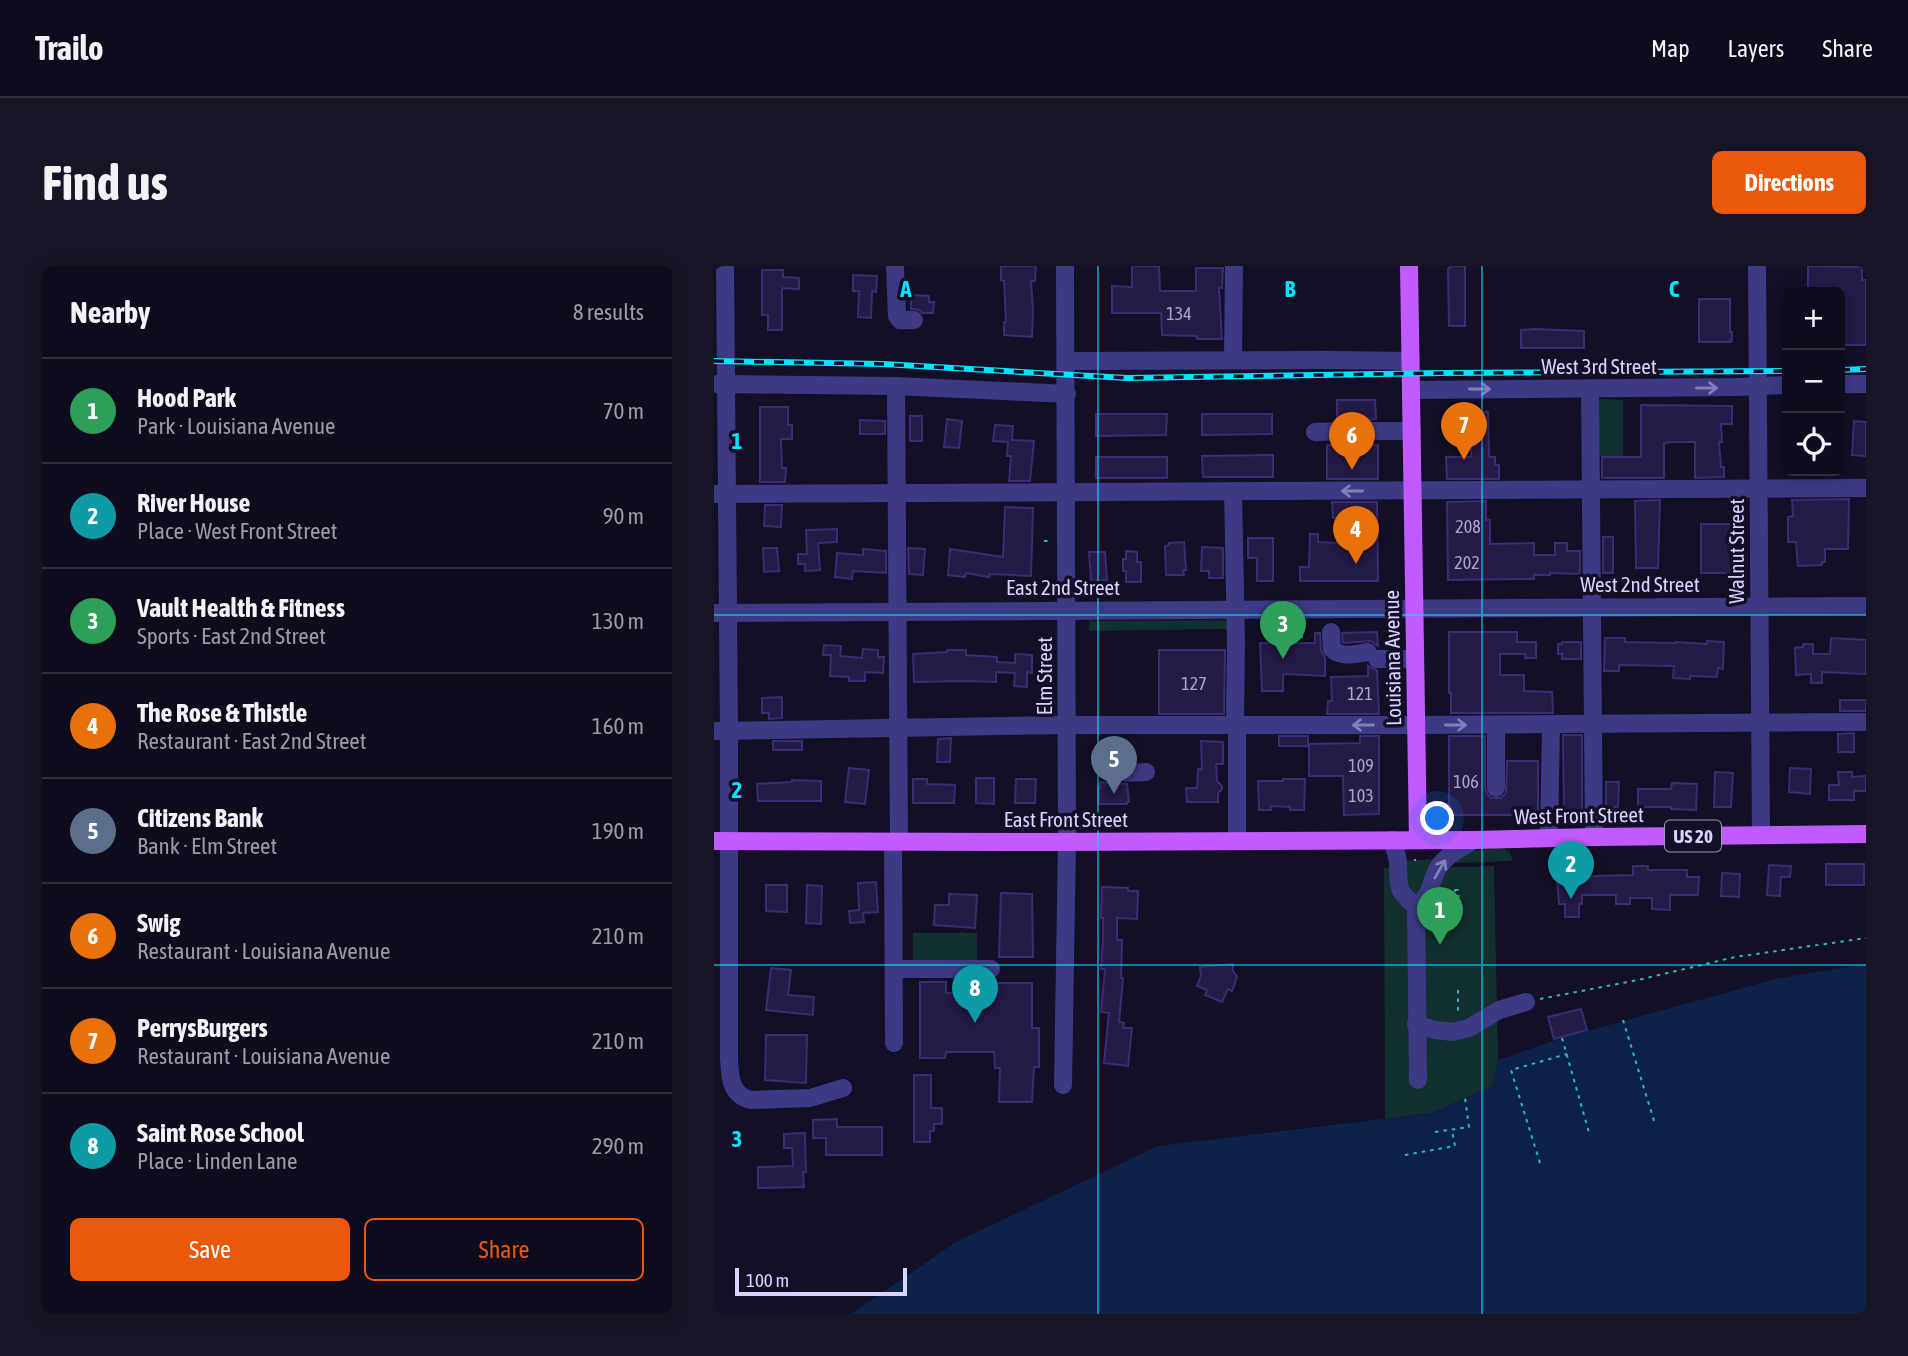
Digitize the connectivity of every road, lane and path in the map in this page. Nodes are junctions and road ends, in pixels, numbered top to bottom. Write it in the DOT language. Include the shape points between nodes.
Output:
graph roads {
  1 [pos="725,266"];
  2 [pos="895,266"];
  3 [pos="1065,266"];
  4 [pos="1234,266"];
  5 [pos="1409,266"];
  6 [pos="1757,266"];
  7 [pos="914,320"];
  8 [pos="1233,360"];
  9 [pos="1067,361"];
  10 [pos="1411,361"];
  11 [pos="720,384"];
  12 [pos="1845,384"];
  13 [pos="1866,384"];
  14 [pos="1782,385"];
  15 [pos="896,386"];
  16 [pos="1758,386"];
  17 [pos="1590,389"];
  18 [pos="1411,390"];
  19 [pos="1067,394"];
  20 [pos="1412,430"];
  21 [pos="1315,432"];
  22 [pos="1866,488"];
  23 [pos="1758,489"];
  24 [pos="1590,490"];
  25 [pos="1233,491"];
  26 [pos="1412,491"];
  27 [pos="1067,492"];
  28 [pos="720,494"];
  29 [pos="896,494"];
  30 [pos="1866,606"];
  31 [pos="1413,607"];
  32 [pos="1592,607"];
  33 [pos="1759,607"];
  34 [pos="1236,609"];
  35 [pos="1067,610"];
  36 [pos="897,611"];
  37 [pos="721,613"];
  38 [pos="1277,632"];
  39 [pos="1302,632"];
  40 [pos="1331,632"];
  41 [pos="1302,638"];
  42 [pos="1277,643"];
  43 [pos="1371,657"];
  44 [pos="1332,659"];
  45 [pos="1414,659"];
  46 [pos="1760,721"];
  47 [pos="1866,722"];
  48 [pos="1551,724"];
  49 [pos="1593,724"];
  50 [pos="1067,725"];
  51 [pos="1237,725"];
  52 [pos="1416,725"];
  53 [pos="1496,725"];
  54 [pos="899,729"];
  55 [pos="722,731"];
  56 [pos="1100,756"];
  57 [pos="1146,772"];
  58 [pos="1496,788"];
  59 [pos="1866,834"];
  60 [pos="1761,835"];
  61 [pos="1594,837"];
  62 [pos="1549,838"];
  63 [pos="1392,840"];
  64 [pos="1418,840"];
  65 [pos="1474,840"];
  66 [pos="722,841"];
  67 [pos="1237,841"];
  68 [pos="896,842"];
  69 [pos="1067,842"];
  70 [pos="1416,906"];
  71 [pos="1866,938"];
  72 [pos="894,969"];
  73 [pos="991,969"];
  74 [pos="1458,990"];
  75 [pos="1525,1002"];
  76 [pos="1458,1013"];
  77 [pos="1623,1020"];
  78 [pos="1416,1024"];
  79 [pos="1562,1038"];
  80 [pos="894,1043"];
  81 [pos="1567,1054"];
  82 [pos="1418,1080"];
  83 [pos="1063,1085"];
  84 [pos="843,1088"];
  85 [pos="1465,1098"];
  86 [pos="1655,1124"];
  87 [pos="1452,1129"];
  88 [pos="1435,1132"];
  89 [pos="1590,1136"];
  90 [pos="1405,1155"];
  91 [pos="1540,1163"];
  1 -- 11 [label="street"];
  2 -- 7 [label="street" via="897,316"];
  3 -- 9 [label="street, Elm Street"];
  4 -- 8 [label="street"];
  5 -- 10 [label="main road, Louisiana Avenue"];
  6 -- 16 [label="street, Walnut Street"];
  8 -- 9 [label="street"];
  8 -- 10 [label="street"];
  9 -- 19 [label="street, Elm Street"];
  10 -- 18 [label="main road, Louisiana Avenue"];
  11 -- 15 [label="street"];
  11 -- 28 [label="street"];
  12 -- 13 [label="street"];
  14 -- 16 [label="street, West 3rd Street"];
  15 -- 19 [label="street"];
  15 -- 29 [label="street"];
  17 -- 16 [label="street, West 3rd Street, one-way"];
  16 -- 23 [label="street, Walnut Street"];
  18 -- 17 [label="street, West 3rd Street, one-way"];
  17 -- 24 [label="street"];
  18 -- 20 [label="main road, Louisiana Avenue"];
  19 -- 27 [label="street, Elm Street"];
  20 -- 21 [label="street"];
  20 -- 26 [label="main road, Louisiana Avenue"];
  22 -- 23 [label="street"];
  23 -- 24 [label="street"];
  23 -- 33 [label="street, Walnut Street"];
  24 -- 26 [label="street"];
  24 -- 32 [label="street"];
  26 -- 25 [label="street, one-way"];
  25 -- 27 [label="street"];
  25 -- 34 [label="street"];
  26 -- 31 [label="main road, Louisiana Avenue"];
  27 -- 29 [label="street"];
  27 -- 35 [label="street, Elm Street"];
  28 -- 29 [label="street"];
  28 -- 37 [label="street"];
  29 -- 36 [label="street"];
  30 -- 33 [label="street, West 2nd Street"];
  31 -- 32 [label="street, West 2nd Street"];
  31 -- 34 [label="street, East 2nd Street"];
  31 -- 45 [label="main road, Louisiana Avenue"];
  32 -- 33 [label="street, West 2nd Street"];
  32 -- 49 [label="street"];
  33 -- 46 [label="street, Walnut Street"];
  34 -- 35 [label="street, East 2nd Street"];
  34 -- 51 [label="street"];
  35 -- 36 [label="street, East 2nd Street"];
  35 -- 50 [label="street, Elm Street"];
  36 -- 37 [label="street, East 2nd Street"];
  36 -- 54 [label="street"];
  37 -- 55 [label="street"];
  38 -- 42 [label="path"];
  39 -- 41 [label="path"];
  40 -- 43 [label="street" via="1336,653"];
  43 -- 44 [label="street"];
  43 -- 45 [label="street"];
  45 -- 52 [label="main road, Louisiana Avenue"];
  46 -- 47 [label="street"];
  46 -- 49 [label="street"];
  46 -- 60 [label="street, Walnut Street"];
  48 -- 49 [label="street"];
  48 -- 53 [label="street"];
  48 -- 62 [label="street"];
  49 -- 61 [label="street"];
  50 -- 51 [label="street"];
  50 -- 54 [label="street"];
  50 -- 69 [label="street, Elm Street"];
  52 -- 51 [label="street, one-way"];
  51 -- 67 [label="street"];
  52 -- 53 [label="street, one-way"];
  52 -- 64 [label="main road, Louisiana Avenue"];
  53 -- 58 [label="street"];
  54 -- 55 [label="street"];
  54 -- 68 [label="street"];
  55 -- 66 [label="street"];
  56 -- 57 [label="street" via="1115,771"];
  59 -- 60 [label="main road, West Front Street / US 20"];
  60 -- 61 [label="main road, West Front Street / US 20"];
  61 -- 62 [label="main road, West Front Street / US 20"];
  62 -- 65 [label="main road, West Front Street / US 20"];
  63 -- 64 [label="main road, East Front Street"];
  63 -- 67 [label="main road, East Front Street"];
  63 -- 70 [label="street" via="1398,885"];
  64 -- 65 [label="main road, West Front Street / US 20"];
  70 -- 65 [label="street, one-way" via="1429,894 1443,861"];
  66 -- 68 [label="main road, East Front Street"];
  66 -- 84 [label="street" via="734,1090 751,1100 810,1098"];
  67 -- 69 [label="main road, East Front Street"];
  68 -- 69 [label="main road, East Front Street"];
  68 -- 72 [label="street"];
  69 -- 83 [label="street, Elm Street"];
  70 -- 78 [label="street"];
  71 -- 75 [label="path" via="1735,957"];
  72 -- 73 [label="street"];
  72 -- 80 [label="street"];
  74 -- 76 [label="path"];
  75 -- 78 [label="street" via="1453,1032"];
  77 -- 86 [label="path"];
  78 -- 82 [label="street"];
  79 -- 81 [label="path"];
  81 -- 89 [label="path"];
  81 -- 91 [label="path" via="1511,1070"];
  85 -- 87 [label="path" via="1469,1127"];
  87 -- 88 [label="path"];
  87 -- 90 [label="path" via="1455,1146"];
}
